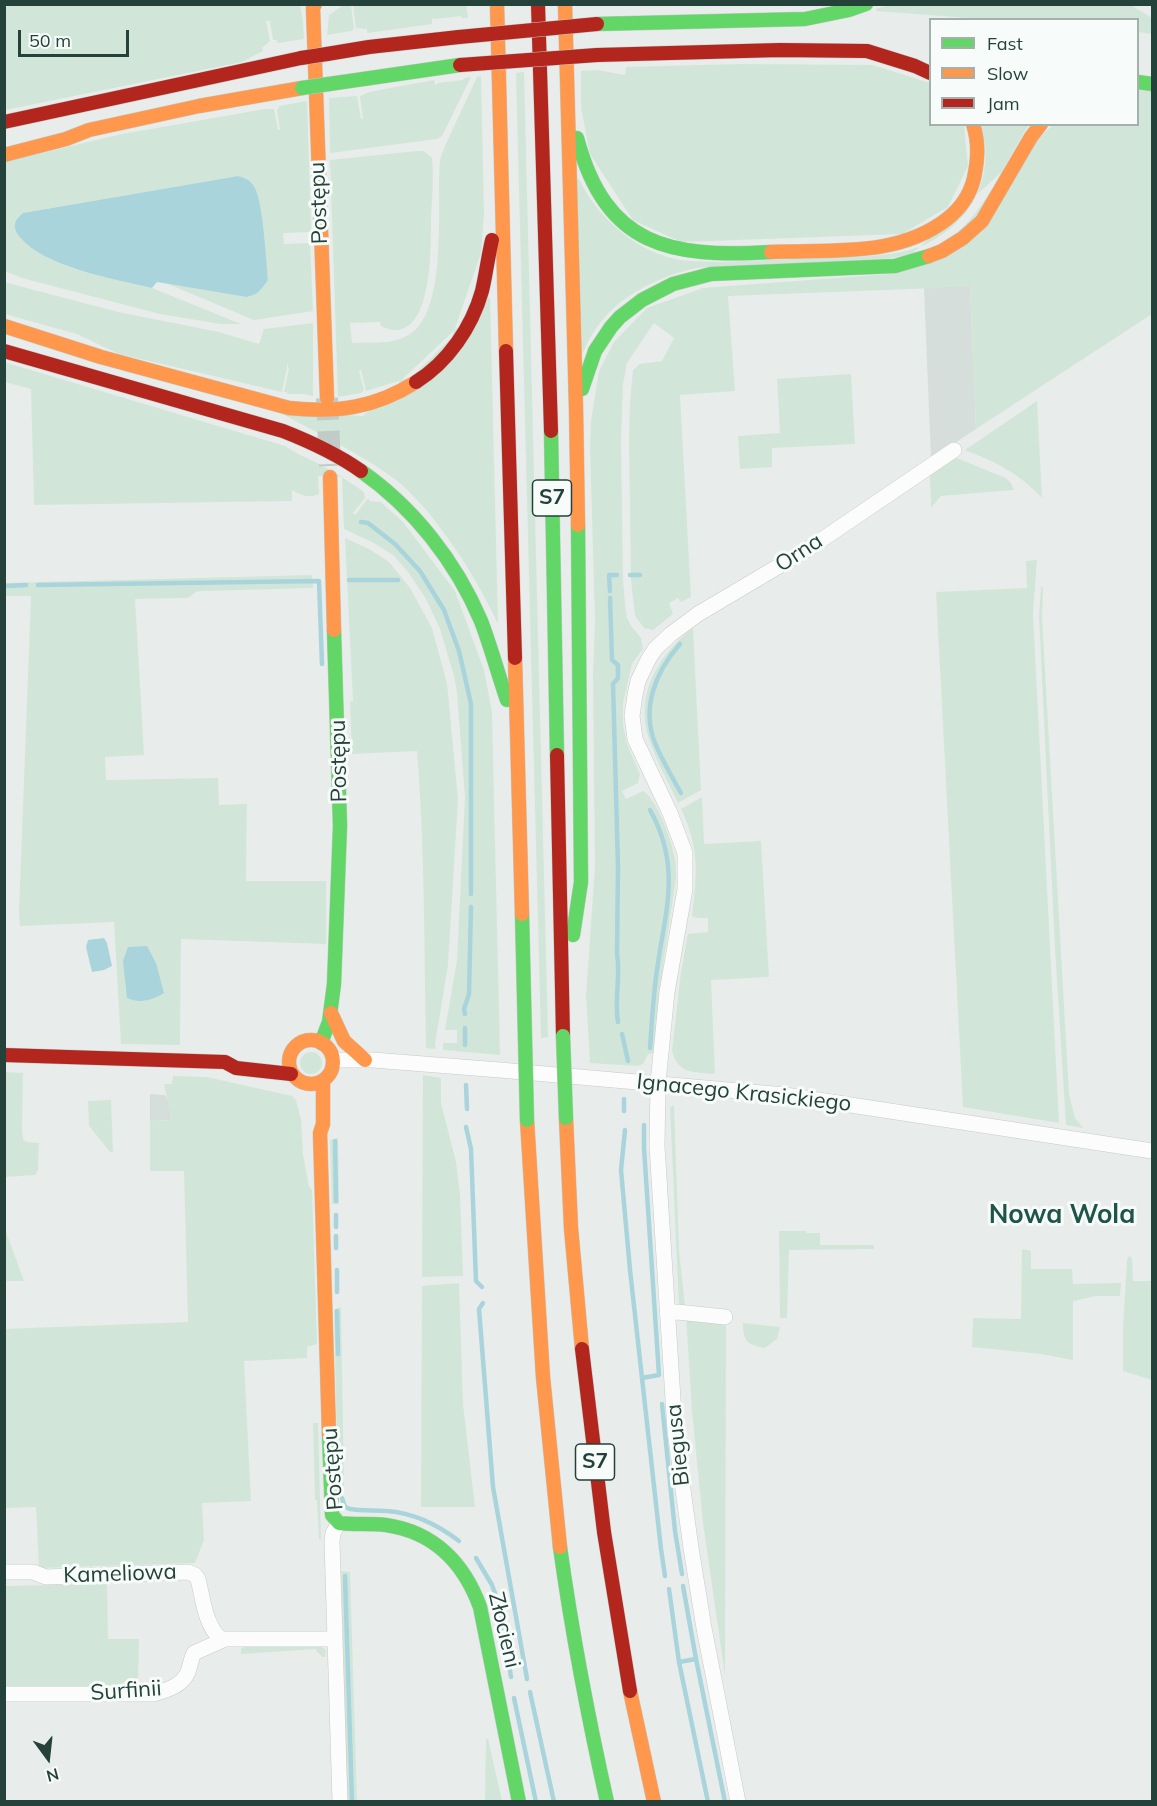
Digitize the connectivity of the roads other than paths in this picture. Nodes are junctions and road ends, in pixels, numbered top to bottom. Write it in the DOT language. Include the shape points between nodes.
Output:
graph roads {
  1 [pos="497,4"];
  2 [pos="538,4"];
  3 [pos="565,4"];
  4 [pos="866,4"];
  5 [pos="313,6"];
  6 [pos="929,73"];
  7 [pos="567,92"];
  8 [pos="4,122"];
  9 [pos="974,126"];
  10 [pos="1039,126"];
  11 [pos="89,130"];
  12 [pos="4,145"];
  13 [pos="4,155"];
  14 [pos="501,200"];
  15 [pos="4,326"];
  16 [pos="4,351"];
  17 [pos="327,398"];
  18 [pos="576,408"];
  19 [pos="954,450"];
  20 [pos="330,477"];
  21 [pos="517,732"];
  22 [pos="563,991"];
  23 [pos="331,1012"];
  24 [pos="321,1043"];
  25 [pos="4,1055"];
  26 [pos="263,1057"];
  27 [pos="333,1060"];
  28 [pos="365,1060"];
  29 [pos="225,1062"];
  30 [pos="291,1074"];
  31 [pos="323,1081"];
  32 [pos="303,1083"];
  33 [pos="658,1083"];
  34 [pos="320,1133"];
  35 [pos="1152,1151"];
  36 [pos="667,1312"];
  37 [pos="725,1317"];
  38 [pos="339,1523"];
  39 [pos="4,1572"];
  40 [pos="335,1639"];
  41 [pos="224,1640"];
  42 [pos="4,1694"];
  43 [pos="339,1802"];
  44 [pos="519,1802"];
  45 [pos="607,1802"];
  46 [pos="654,1802"];
  47 [pos="738,1802"];
  1 -- 14 [label="main road, S7"];
  2 -- 22 [label="main road, S7"];
  3 -- 7 [label="main road"];
  4 -- 8 [label="main road, bridge" via="805,19 597,24 369,47"];
  5 -- 17 [label="main road, Postępu"];
  6 -- 11 [label="main road, bridge" via="867,51 597,55 460,65 328,84"];
  7 -- 9 [label="main road" via="587,172 609,208 647,240 697,253 875,247 930,232 962,207 973,185 979,156"];
  7 -- 18 [label="main road"];
  10 -- 18 [label="main road" via="982,221 954,246 934,255 895,266 711,274 683,280 644,297 613,324 598,345"];
  11 -- 12 [label="main road"];
  11 -- 13 [label="main road"];
  14 -- 15 [label="main road" via="478,305 457,345 428,375 404,391 369,405 332,412 288,408"];
  14 -- 21 [label="main road, S7"];
  16 -- 21 [label="main road" via="296,436 368,475 414,516 458,579 477,615"];
  18 -- 22 [label="main road" via="581,882"];
  19 -- 33 [label="street, Orna" via="811,547 698,614 671,634 648,660 636,687 633,727 680,837 686,880 668,982"];
  20 -- 23 [label="main road, Postępu" via="340,826"];
  21 -- 45 [label="main road, S7, bridge" via="528,1120 540,1350 578,1668"];
  22 -- 46 [label="main road, S7, bridge" via="571,1228 585,1377 625,1668"];
  23 -- 24 [label="main road, Postępu"];
  23 -- 28 [label="main road" via="344,1041"];
  24 -- 27 [label="main road"];
  24 -- 30 [label="main road" via="302,1042 285,1054"];
  25 -- 29 [label="main road"];
  26 -- 29 [label="main road" via="236,1057"];
  27 -- 28 [label="street, Ignacego Krasickiego"];
  27 -- 31 [label="main road"];
  28 -- 33 [label="street, Ignacego Krasickiego"];
  29 -- 30 [label="main road" via="236,1068"];
  30 -- 32 [label="main road"];
  31 -- 32 [label="main road"];
  31 -- 34 [label="main road, Postępu"];
  32 -- 34 [label="main road, Postępu" via="313,1123"];
  33 -- 35 [label="street, Ignacego Krasickiego" via="807,1098"];
  33 -- 36 [label="street, Biegusa" via="657,1146"];
  34 -- 38 [label="main road, Postępu" via="332,1512"];
  36 -- 37 [label="street"];
  36 -- 47 [label="street, Biegusa" via="675,1431 691,1548"];
  38 -- 40 [label="street, Postępu" via="332,1541"];
  38 -- 44 [label="main road, Złocieni" via="389,1525 418,1533 447,1552 467,1577 480,1607"];
  39 -- 41 [label="street, Kameliowa" via="33,1572 46,1577 188,1572 198,1579 210,1625 218,1638"];
  40 -- 41 [label="street"];
  40 -- 43 [label="street, Postępu"];
  41 -- 42 [label="street, Surfinii" via="194,1653 183,1680 154,1694"];
}
